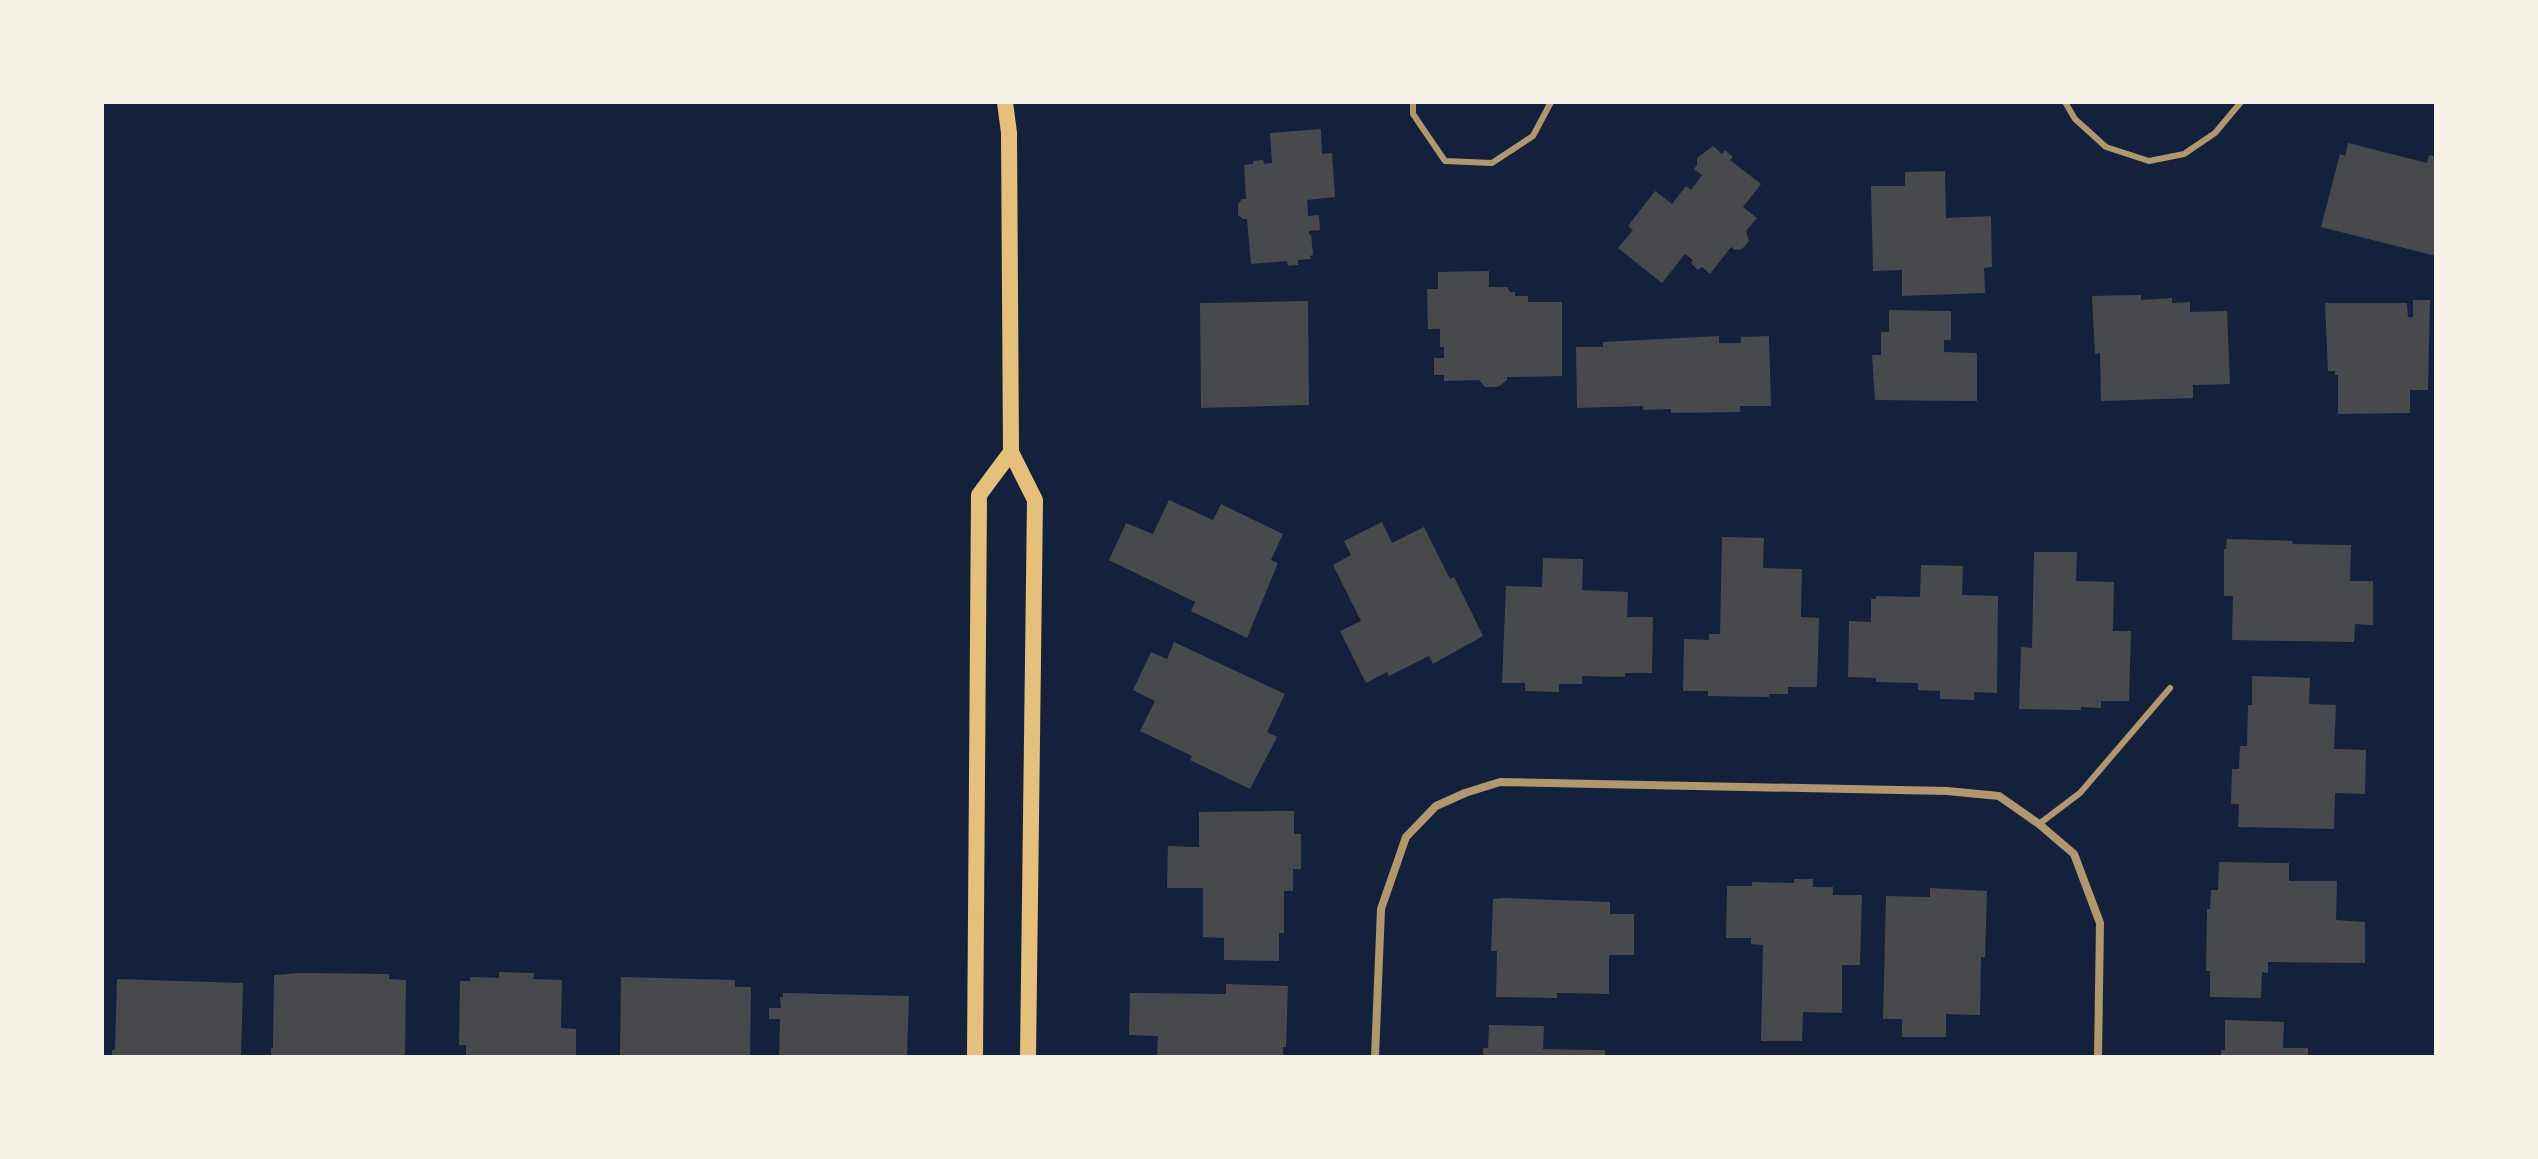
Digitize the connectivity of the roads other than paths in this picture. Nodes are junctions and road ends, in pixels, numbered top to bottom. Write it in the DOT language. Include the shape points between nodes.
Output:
graph roads {
  1 [pos="1005,102"];
  2 [pos="1413,102"];
  3 [pos="1551,102"];
  4 [pos="2065,102"];
  5 [pos="2241,102"];
  6 [pos="1011,452"];
  7 [pos="2170,688"];
  8 [pos="2039,824"];
  9 [pos="975,1057"];
  10 [pos="1028,1057"];
  11 [pos="1375,1057"];
  12 [pos="2098,1057"];
  1 -- 6 [label="main road"];
  2 -- 3 [label="lane" via="1413,114 1445,161 1492,163 1533,136"];
  4 -- 5 [label="lane" via="2075,119 2106,147 2149,161 2184,154 2215,133"];
  6 -- 9 [label="main road" via="979,495"];
  6 -- 10 [label="main road" via="1035,500"];
  7 -- 8 [label="lane" via="2080,793"];
  8 -- 11 [label="street" via="1999,796 1947,791 1500,782 1465,793 1436,806 1406,837 1381,909"];
  8 -- 12 [label="street" via="2074,854 2100,923"];
}
